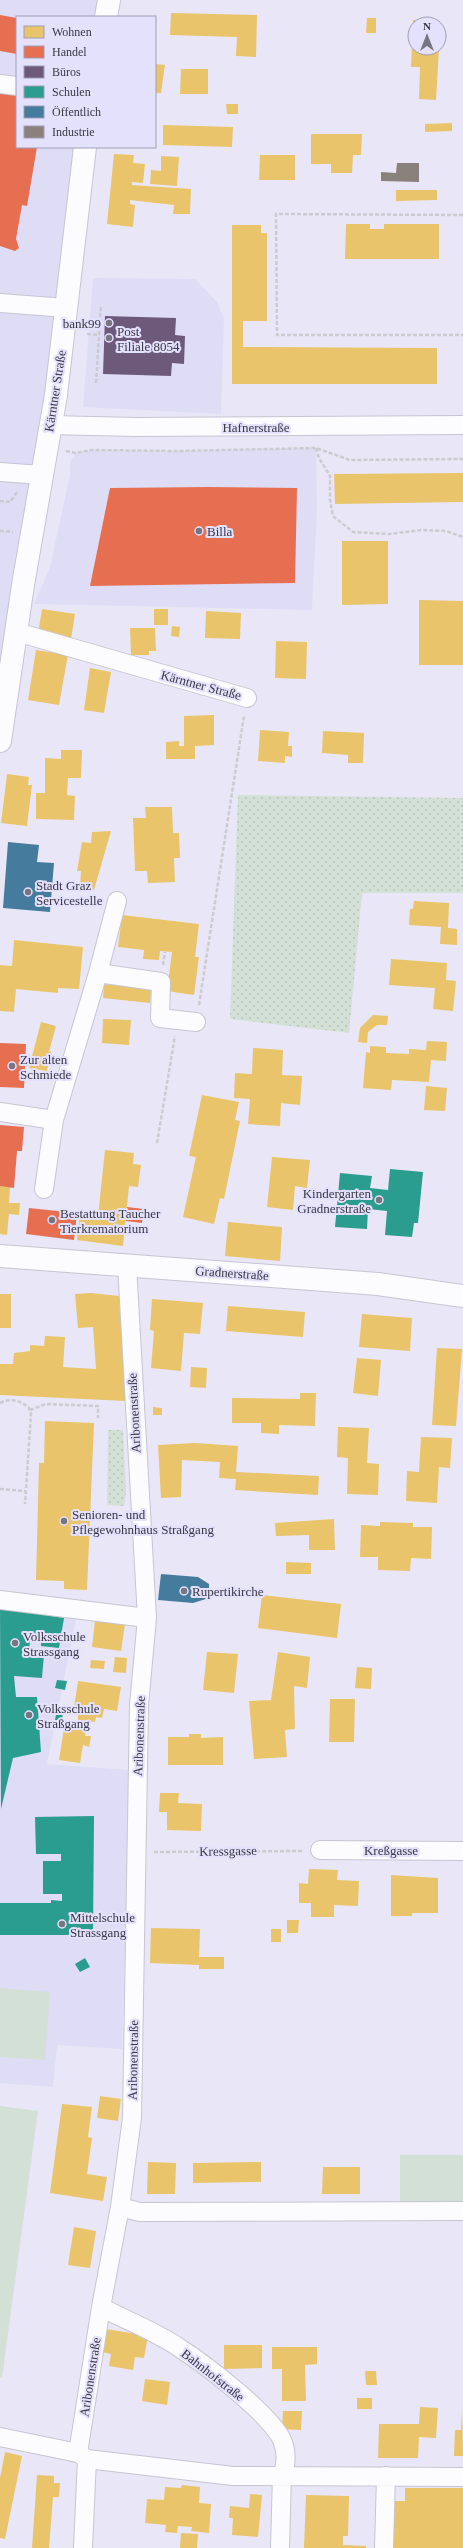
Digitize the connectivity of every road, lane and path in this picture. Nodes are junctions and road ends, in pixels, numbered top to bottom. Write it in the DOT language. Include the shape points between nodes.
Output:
graph roads {
  1 [pos="109,0"];
  2 [pos="106,16"];
  3 [pos="0,84"];
  4 [pos="16,86"];
  5 [pos="85,148"];
  6 [pos="463,215"];
  7 [pos="0,303"];
  8 [pos="101,305"];
  9 [pos="66,308"];
  10 [pos="86,334"];
  11 [pos="99,335"];
  12 [pos="463,335"];
  13 [pos="96,383"];
  14 [pos="49,425"];
  15 [pos="463,425"];
  16 [pos="316,448"];
  17 [pos="72,452"];
  18 [pos="463,459"];
  19 [pos="0,472"];
  20 [pos="32,480"];
  21 [pos="0,501"];
  22 [pos="0,531"];
  23 [pos="20,532"];
  24 [pos="463,537"];
  25 [pos="15,634"];
  26 [pos="247,698"];
  27 [pos="0,740"];
  28 [pos="117,901"];
  29 [pos="98,973"];
  30 [pos="196,1022"];
  31 [pos="172,1050"];
  32 [pos="0,1112"];
  33 [pos="54,1120"];
  34 [pos="157,1143"];
  35 [pos="44,1189"];
  36 [pos="0,1256"];
  37 [pos="126,1265"];
  38 [pos="463,1296"];
  39 [pos="0,1403"];
  40 [pos="30,1410"];
  41 [pos="98,1418"];
  42 [pos="0,1489"];
  43 [pos="26,1491"];
  44 [pos="25,1504"];
  45 [pos="0,1600"];
  46 [pos="147,1618"];
  47 [pos="320,1850"];
  48 [pos="463,1850"];
  49 [pos="136,1852"];
  50 [pos="120,2207"];
  51 [pos="463,2211"];
  52 [pos="101,2307"];
  53 [pos="0,2437"];
  54 [pos="83,2456"];
  55 [pos="282,2475"];
  56 [pos="386,2476"];
  57 [pos="463,2477"];
  58 [pos="83,2548"];
  59 [pos="280,2548"];
  60 [pos="384,2548"];
  1 -- 2 [label="main road"];
  3 -- 4 [label="street"];
  5 -- 9 [label="main road, Kärntner Straße"];
  6 -- 12 [label="path" via="276,214 277,335"];
  7 -- 9 [label="street"];
  8 -- 11 [label="path"];
  9 -- 14 [label="main road, Kärntner Straße" via="56,395"];
  10 -- 11 [label="path"];
  11 -- 13 [label="path"];
  14 -- 15 [label="street, Hafnerstraße"];
  14 -- 20 [label="main road, Kärntner Straße"];
  16 -- 17 [label="path"];
  16 -- 18 [label="path" via="350,460"];
  16 -- 24 [label="path" via="330,476 333,516 353,532 389,534 422,530 446,531"];
  19 -- 20 [label="street"];
  20 -- 21 [label="path" via="10,502"];
  20 -- 25 [label="main road, Kärntner Straße"];
  22 -- 23 [label="path"];
  25 -- 26 [label="street, Kärntner Straße"];
  25 -- 27 [label="main road, Kärntner Straße"];
  26 -- 30 [label="path"];
  28 -- 29 [label="street"];
  29 -- 30 [label="street" via="161,982 160,1018"];
  29 -- 33 [label="street"];
  31 -- 34 [label="path"];
  32 -- 33 [label="street"];
  33 -- 35 [label="street"];
  36 -- 37 [label="main road, Gradnerstraße"];
  37 -- 38 [label="main road, Gradnerstraße" via="378,1284"];
  37 -- 46 [label="street, Aribonenstraße"];
  39 -- 40 [label="path" via="16,1400"];
  40 -- 41 [label="path" via="46,1404 98,1406"];
  40 -- 43 [label="path"];
  42 -- 43 [label="path"];
  43 -- 44 [label="path"];
  45 -- 46 [label="street"];
  46 -- 49 [label="street, Aribonenstraße" via="138,1705"];
  47 -- 48 [label="street, Kreßgasse"];
  47 -- 49 [label="path, Kressgasse"];
  49 -- 50 [label="street, Aribonenstraße" via="132,2118"];
  50 -- 51 [label="street" via="140,2212"];
  50 -- 52 [label="street, Aribonenstraße"];
  52 -- 54 [label="street, Aribonenstraße"];
  52 -- 55 [label="street, Bahnhofstraße" via="181,2349 267,2419 286,2453 286,2466"];
  53 -- 54 [label="street"];
  54 -- 55 [label="street" via="233,2476"];
  54 -- 58 [label="street"];
  55 -- 56 [label="street"];
  55 -- 59 [label="street, Bahnhofstraße"];
  56 -- 57 [label="street"];
  56 -- 60 [label="street"];
}
